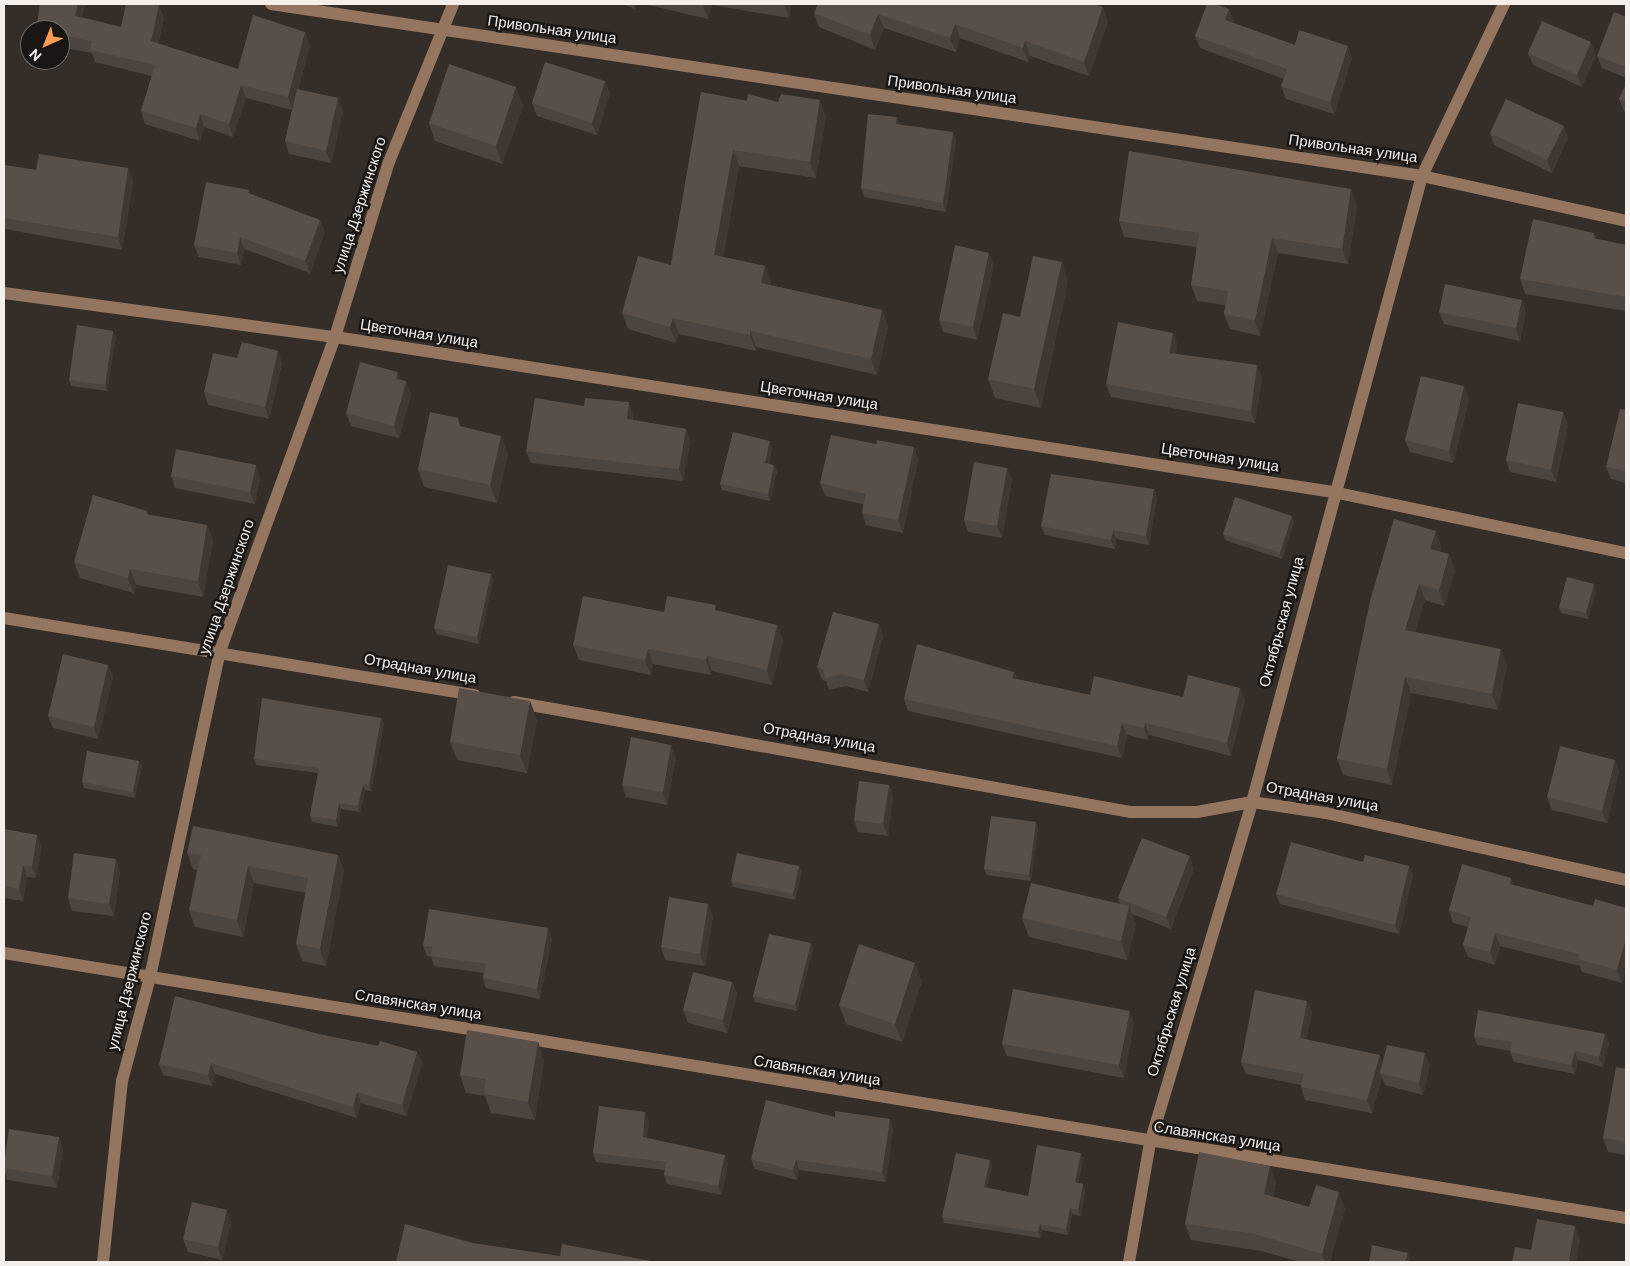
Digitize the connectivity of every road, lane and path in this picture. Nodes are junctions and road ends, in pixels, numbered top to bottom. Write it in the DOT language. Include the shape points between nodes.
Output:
graph roads {
  1 [pos="271,4"];
  2 [pos="453,4"];
  3 [pos="1504,4"];
  4 [pos="443,30"];
  5 [pos="1422,176"];
  6 [pos="1626,221"];
  7 [pos="4,293"];
  8 [pos="335,337"];
  9 [pos="1333,492"];
  10 [pos="1626,553"];
  11 [pos="4,618"];
  12 [pos="220,651"];
  13 [pos="1252,802"];
  14 [pos="1626,880"];
  15 [pos="4,953"];
  16 [pos="150,977"];
  17 [pos="1150,1143"];
  18 [pos="1626,1218"];
  19 [pos="103,1262"];
  20 [pos="1129,1262"];
  1 -- 4 [label="street, Привольная улица"];
  2 -- 4 [label="street, улица Дзержинского"];
  3 -- 5 [label="street, Октябрьская улица"];
  4 -- 5 [label="street, Привольная улица"];
  4 -- 8 [label="street, улица Дзержинского" via="389,162"];
  5 -- 6 [label="street, Привольная улица"];
  5 -- 9 [label="street, Октябрьская улица"];
  7 -- 8 [label="street, Цветочная улица"];
  8 -- 9 [label="street, Цветочная улица"];
  8 -- 12 [label="street, улица Дзержинского"];
  9 -- 10 [label="street, Цветочная улица"];
  9 -- 13 [label="street, Октябрьская улица"];
  11 -- 12 [label="street, Отрадная улица"];
  12 -- 13 [label="street, Отрадная улица" via="1131,812 1197,812"];
  12 -- 16 [label="street, улица Дзержинского"];
  13 -- 14 [label="street, Отрадная улица" via="1476,843"];
  13 -- 17 [label="street, Октябрьская улица"];
  15 -- 16 [label="street, Славянская улица"];
  16 -- 17 [label="street, Славянская улица"];
  16 -- 19 [label="street, улица Дзержинского" via="122,1081"];
  17 -- 18 [label="street, Славянская улица"];
  17 -- 20 [label="street, Октябрьская улица"];
}
